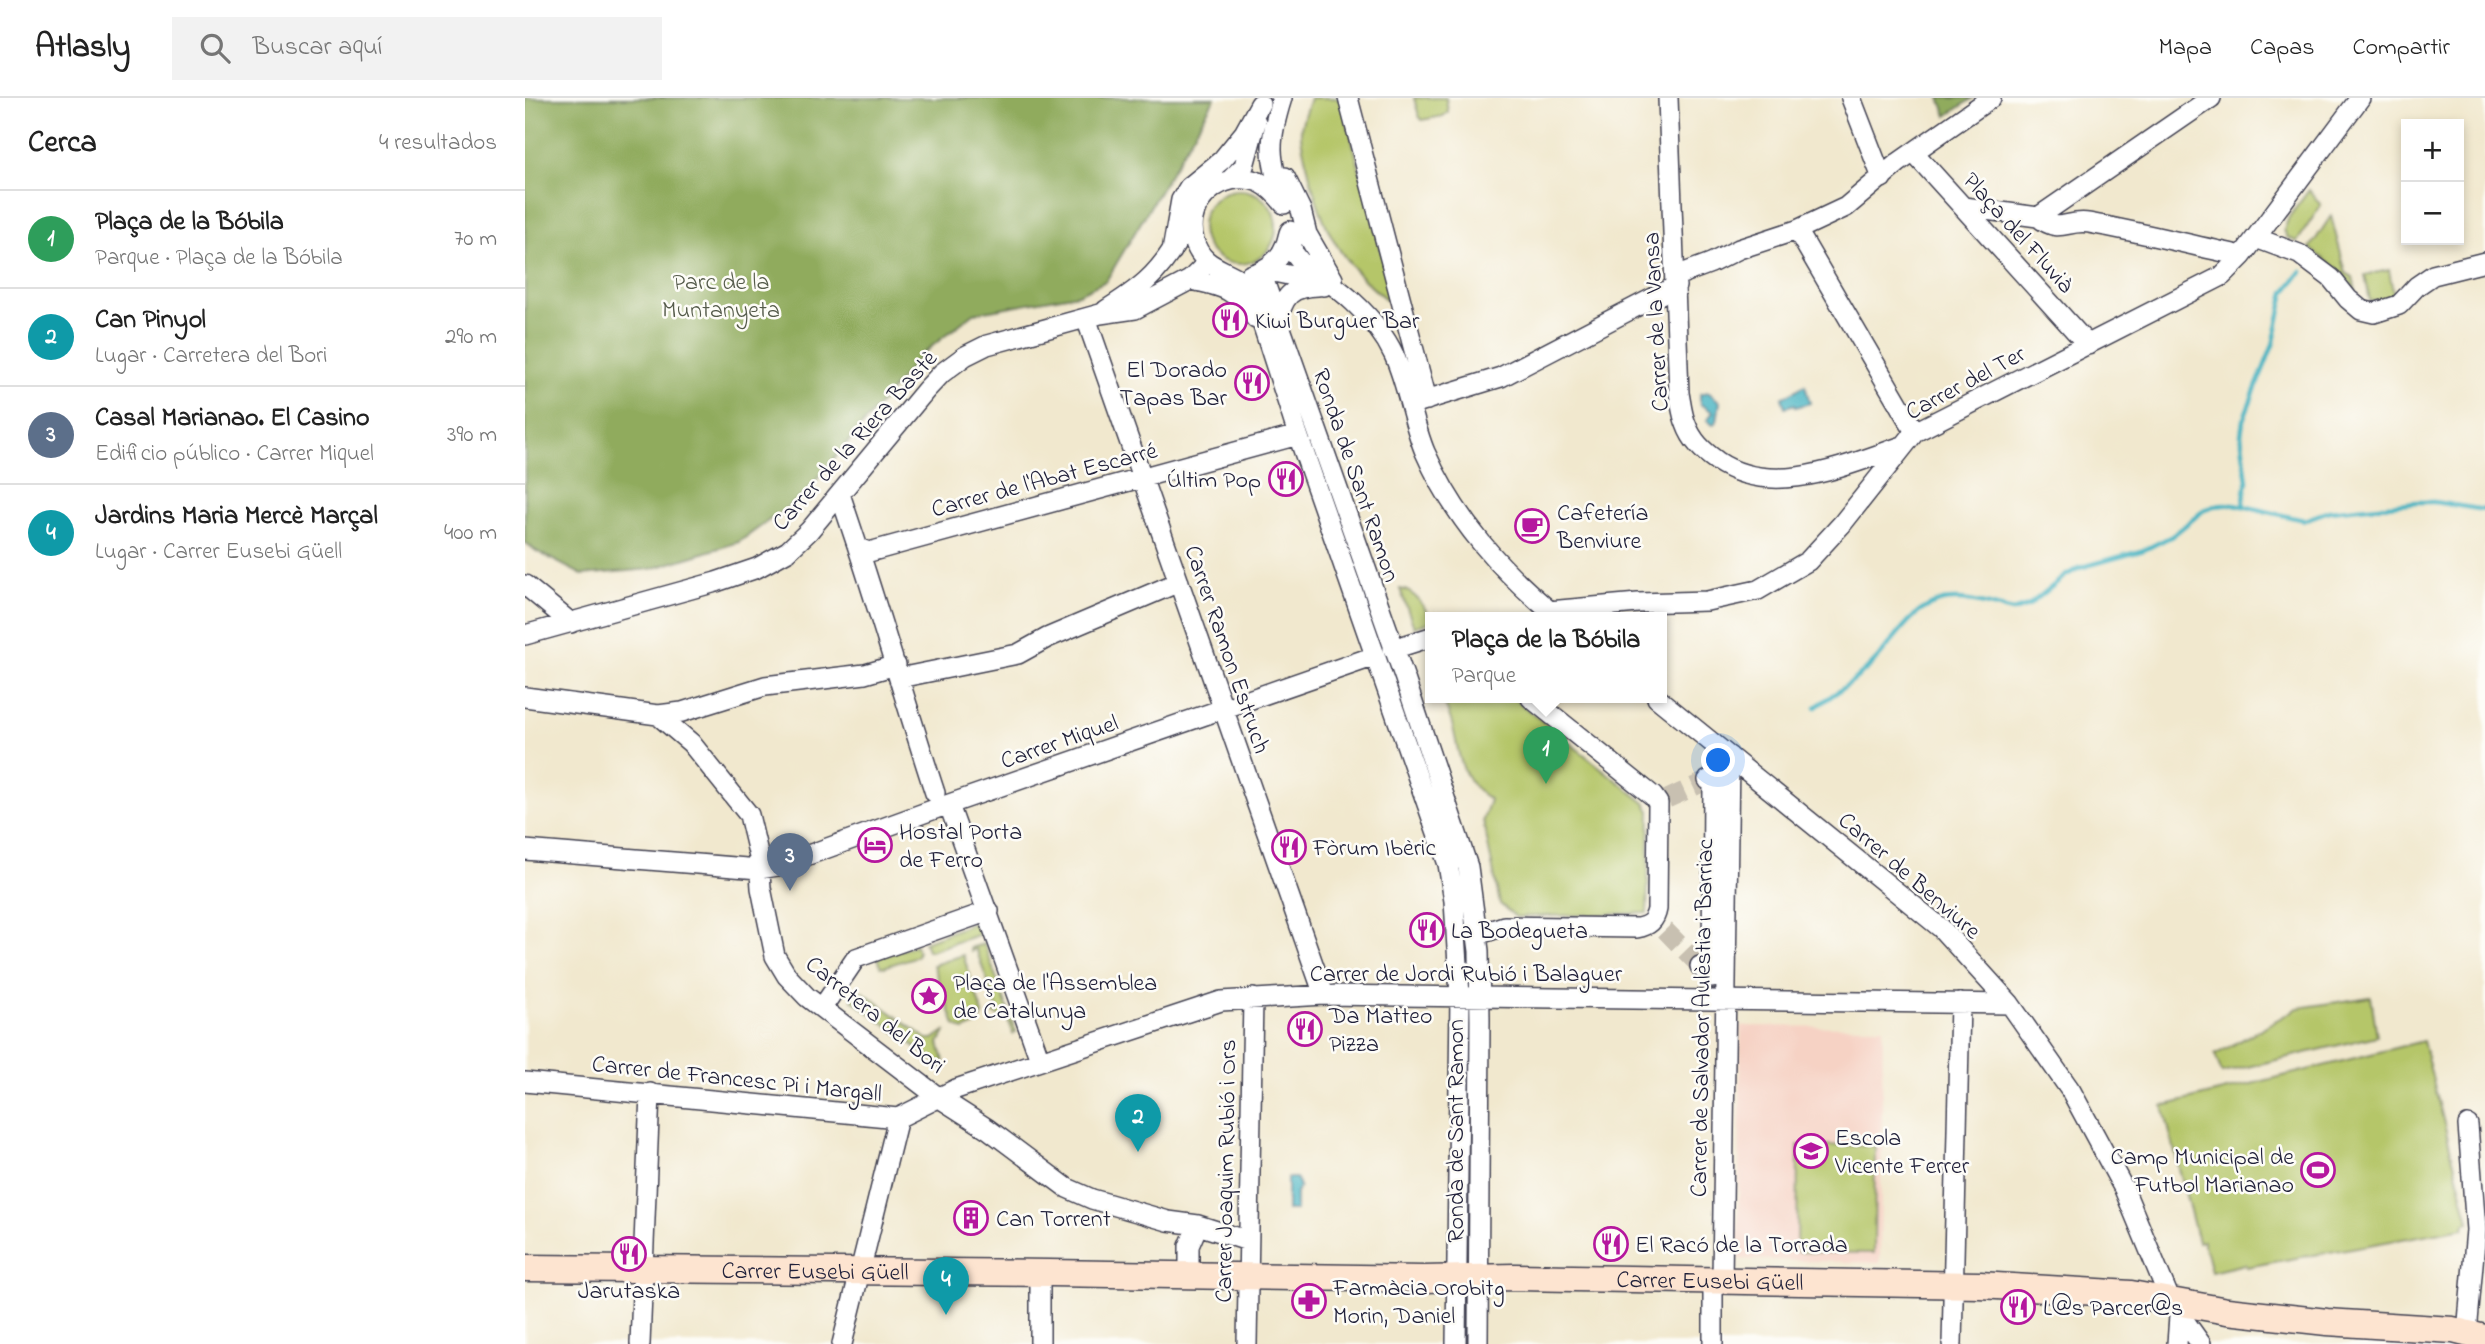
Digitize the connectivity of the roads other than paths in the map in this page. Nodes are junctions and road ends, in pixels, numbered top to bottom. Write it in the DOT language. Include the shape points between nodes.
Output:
graph roads {
  1 [pos="1282,98"];
  2 [pos="1348,98"];
  3 [pos="1668,98"];
  4 [pos="1851,98"];
  5 [pos="1991,98"];
  6 [pos="2211,98"];
  7 [pos="2360,98"];
  8 [pos="1261,101"];
  9 [pos="1276,119"];
  10 [pos="1914,153"];
  11 [pos="1882,178"];
  12 [pos="1230,180"];
  13 [pos="1283,204"];
  14 [pos="1964,207"];
  15 [pos="1193,215"];
  16 [pos="2038,217"];
  17 [pos="1290,230"];
  18 [pos="1797,230"];
  19 [pos="2256,238"];
  20 [pos="1172,251"];
  21 [pos="2242,256"];
  22 [pos="2485,262"];
  23 [pos="1207,263"];
  24 [pos="1262,271"];
  25 [pos="1232,275"];
  26 [pos="1190,280"];
  27 [pos="1676,281"];
  28 [pos="1322,285"];
  29 [pos="1343,295"];
  30 [pos="1093,316"];
  31 [pos="1271,327"];
  32 [pos="2088,345"];
  33 [pos="1419,402"];
  34 [pos="1298,435"];
  35 [pos="1909,439"];
  36 [pos="1826,471"];
  37 [pos="1143,478"];
  38 [pos="1869,491"];
  39 [pos="840,494"];
  40 [pos="858,548"];
  41 [pos="1179,582"];
  42 [pos="525,585"];
  43 [pos="1551,612"];
  44 [pos="1568,612"];
  45 [pos="571,622"];
  46 [pos="525,635"];
  47 [pos="1425,639"];
  48 [pos="1384,653"];
  49 [pos="898,672"];
  50 [pos="525,697"];
  51 [pos="1537,703"];
  52 [pos="1663,703"];
  53 [pos="1223,710"];
  54 [pos="658,715"];
  55 [pos="1729,756"];
  56 [pos="1708,780"];
  57 [pos="942,799"];
  58 [pos="525,850"];
  59 [pos="759,869"];
  60 [pos="989,911"];
  61 [pos="1477,935"];
  62 [pos="1700,966"];
  63 [pos="1324,995"];
  64 [pos="1470,997"];
  65 [pos="1253,998"];
  66 [pos="1725,999"];
  67 [pos="1960,1003"];
  68 [pos="2010,1004"];
  69 [pos="822,1008"];
  70 [pos="1040,1060"];
  71 [pos="525,1082"];
  72 [pos="650,1093"];
  73 [pos="938,1097"];
  74 [pos="898,1118"];
  75 [pos="2468,1125"];
  76 [pos="1198,1225"];
  77 [pos="1248,1241"];
  78 [pos="525,1268"];
  79 [pos="644,1268"];
  80 [pos="860,1272"];
  81 [pos="1041,1273"];
  82 [pos="1189,1275"];
  83 [pos="1248,1276"];
  84 [pos="1468,1278"];
  85 [pos="1718,1280"];
  86 [pos="1954,1286"];
  87 [pos="2175,1309"];
  88 [pos="2476,1335"];
  89 [pos="641,1344"];
  90 [pos="842,1344"];
  91 [pos="1040,1344"];
  92 [pos="1247,1344"];
  93 [pos="1456,1344"];
  94 [pos="1478,1344"];
  95 [pos="1713,1344"];
  96 [pos="1952,1344"];
  97 [pos="2177,1344"];
  98 [pos="2201,1344"];
  1 -- 9 [label="street"];
  2 -- 33 [label="street"];
  3 -- 27 [label="street, Carrer de la Vansa"];
  4 -- 11 [label="street"];
  5 -- 10 [label="street"];
  6 -- 16 [label="street"];
  7 -- 19 [label="street, Carrer del Ter"];
  8 -- 12 [label="street" via="1244,166"];
  8 -- 20 [label="street" via="1222,160 1189,187 1181,200"];
  9 -- 13 [label="street" via="1270,152"];
  9 -- 29 [label="street" via="1279,160 1307,234"];
  10 -- 11 [label="street"];
  10 -- 14 [label="street, Plaça del Fluvià"];
  11 -- 18 [label="street" via="1846,207"];
  12 -- 13 [label="street" via="1261,183"];
  12 -- 15 [label="street" via="1206,192"];
  13 -- 17 [label="street"];
  14 -- 16 [label="street, Plaça del Fluvià"];
  14 -- 32 [label="street, Plaça del Fluvià"];
  15 -- 20 [label="street, Carrer de la Riera Bastè"];
  15 -- 23 [label="street" via="1194,241"];
  16 -- 21 [label="street, Plaça del Fluvià" via="2058,227 2085,222"];
  17 -- 24 [label="street" via="1282,254"];
  17 -- 29 [label="street" via="1293,252 1300,261"];
  18 -- 27 [label="street" via="1749,245"];
  18 -- 35 [label="street"];
  19 -- 21 [label="street, Carrer del Ter"];
  19 -- 22 [label="street" via="2299,254 2331,278 2361,310 2374,313 2399,305 2433,275"];
  20 -- 30 [label="street, Carrer de la Riera Bastè" via="1144,284"];
  21 -- 32 [label="street, Carrer del Ter" via="2222,276"];
  23 -- 25 [label="street, Ronda de Sant Ramon"];
  23 -- 26 [label="street, Carrer de la Riera Bastè"];
  24 -- 25 [label="street"];
  24 -- 28 [label="street"];
  24 -- 31 [label="street, Ronda de Sant Ramon"];
  25 -- 31 [label="street, Ronda de Sant Ramon" via="1252,292"];
  26 -- 30 [label="street, Carrer de la Riera Bastè" via="1135,309"];
  26 -- 31 [label="street, Ronda de Sant Ramon" via="1231,291"];
  27 -- 33 [label="street" via="1501,377"];
  27 -- 36 [label="street, Carrer de la Vansa" via="1679,393 1686,424 1700,450 1749,477"];
  28 -- 29 [label="street"];
  28 -- 31 [label="street" via="1298,288 1288,295"];
  29 -- 33 [label="street" via="1378,328"];
  30 -- 37 [label="street, Carrer Ramon Estruch"];
  30 -- 39 [label="street, Carrer de la Riera Bastè" via="987,345 965,356 926,390"];
  31 -- 34 [label="street, Ronda de Sant Ramon"];
  31 -- 48 [label="street, Ronda de Sant Ramon"];
  32 -- 35 [label="street, Carrer del Ter"];
  33 -- 43 [label="street" via="1425,451 1464,522 1507,574"];
  34 -- 37 [label="street, Carrer de l'Abat Escarré"];
  34 -- 48 [label="street, Ronda de Sant Ramon"];
  35 -- 36 [label="street, Carrer de la Vansa"];
  35 -- 38 [label="street, Carrer del Ter"];
  36 -- 38 [label="street" via="1850,475"];
  37 -- 40 [label="street, Carrer de l'Abat Escarré" via="869,552"];
  37 -- 41 [label="street, Carrer Ramon Estruch"];
  38 -- 44 [label="street, Carrer del Ter" via="1808,561 1758,590 1707,601"];
  39 -- 40 [label="street"];
  39 -- 45 [label="street, Carrer de la Riera Bastè" via="788,551 757,568"];
  40 -- 49 [label="street"];
  41 -- 49 [label="street" via="1018,654 925,674"];
  41 -- 53 [label="street, Carrer Ramon Estruch"];
  42 -- 45 [label="street"];
  45 -- 46 [label="street, Carrer de la Riera Bastè"];
  47 -- 48 [label="street, Carrer Miquel"];
  48 -- 53 [label="street, Carrer Miquel"];
  48 -- 61 [label="street, Ronda de Sant Ramon" via="1468,867"];
  48 -- 64 [label="street, Ronda de Sant Ramon" via="1448,864"];
  49 -- 54 [label="street" via="765,686"];
  49 -- 57 [label="street"];
  50 -- 54 [label="street"];
  51 -- 61 [label="street" via="1663,801 1660,925 1504,926"];
  52 -- 55 [label="street, Carrer de Benviure"];
  53 -- 57 [label="street, Carrer Miquel"];
  53 -- 63 [label="street, Carrer Ramon Estruch"];
  54 -- 59 [label="street, Carretera del Bori" via="691,743 743,806 752,823"];
  55 -- 66 [label="street, Carrer de Salvador Aulèstia i Barriac"];
  55 -- 68 [label="street, Carrer de Benviure" via="1941,928"];
  56 -- 62 [label="street" via="1713,778 1711,978"];
  57 -- 59 [label="street, Carrer Miquel" via="778,866"];
  57 -- 60 [label="street"];
  58 -- 59 [label="street, Carrer Miquel"];
  59 -- 69 [label="street, Carretera del Bori" via="775,956 796,985"];
  60 -- 69 [label="street" via="856,958"];
  60 -- 70 [label="street"];
  61 -- 64 [label="street, Ronda de Sant Ramon"];
  63 -- 64 [label="street, Carrer de Jordi Rubió i Balaguer"];
  63 -- 65 [label="street, Carrer de Jordi Rubió i Balaguer"];
  64 -- 66 [label="street, Carrer de Jordi Rubió i Balaguer"];
  64 -- 84 [label="street, Ronda de Sant Ramon"];
  65 -- 70 [label="street, Carrer de Jordi Rubió i Balaguer" via="1221,1001"];
  65 -- 77 [label="street, Carrer Joaquim Rubió i Ors"];
  66 -- 67 [label="street, Carrer de Jordi Rubió i Balaguer"];
  66 -- 85 [label="street, Carrer de Salvador Aulèstia i Barriac"];
  67 -- 68 [label="street, Carrer de Jordi Rubió i Balaguer"];
  67 -- 86 [label="street"];
  68 -- 87 [label="street, Carrer de Benviure" via="2078,1103 2124,1189"];
  69 -- 73 [label="street, Carretera del Bori"];
  70 -- 73 [label="street, Carrer de Jordi Rubió i Balaguer"];
  71 -- 72 [label="street, Carrer de Francesc Pi i Margall"];
  72 -- 74 [label="street, Carrer de Francesc Pi i Margall"];
  72 -- 79 [label="street"];
  73 -- 74 [label="street, Carrer de Francesc Pi i Margall"];
  73 -- 76 [label="street, Carretera del Bori" via="1077,1193 1168,1222"];
  74 -- 80 [label="street"];
  75 -- 88 [label="street" via="2476,1230"];
  76 -- 77 [label="street, Carretera del Bori"];
  76 -- 82 [label="street" via="1189,1246"];
  77 -- 83 [label="street, Carrer Joaquim Rubió i Ors"];
  78 -- 79 [label="street, Carrer Eusebi Güell"];
  79 -- 80 [label="street, Carrer Eusebi Güell"];
  79 -- 89 [label="street"];
  80 -- 81 [label="street, Carrer Eusebi Güell"];
  80 -- 90 [label="street"];
  81 -- 82 [label="street, Carrer Eusebi Güell"];
  81 -- 91 [label="street"];
  82 -- 83 [label="street, Carrer Eusebi Güell"];
  83 -- 84 [label="street, Carrer Eusebi Güell"];
  83 -- 92 [label="street, Carrer Joaquim Rubió i Ors"];
  84 -- 85 [label="street, Carrer Eusebi Güell"];
  84 -- 93 [label="street, Ronda de Sant Ramon"];
  84 -- 94 [label="street, Ronda de Sant Ramon"];
  85 -- 86 [label="street, Carrer Eusebi Güell"];
  85 -- 95 [label="street, Carrer de Salvador Aulèstia i Barriac"];
  86 -- 87 [label="street, Carrer Eusebi Güell" via="2131,1294"];
  86 -- 96 [label="street"];
  87 -- 88 [label="street, Carrer Eusebi Güell"];
  87 -- 97 [label="street, Carrer de Benviure"];
  87 -- 98 [label="street, Carrer de Benviure"];
}
